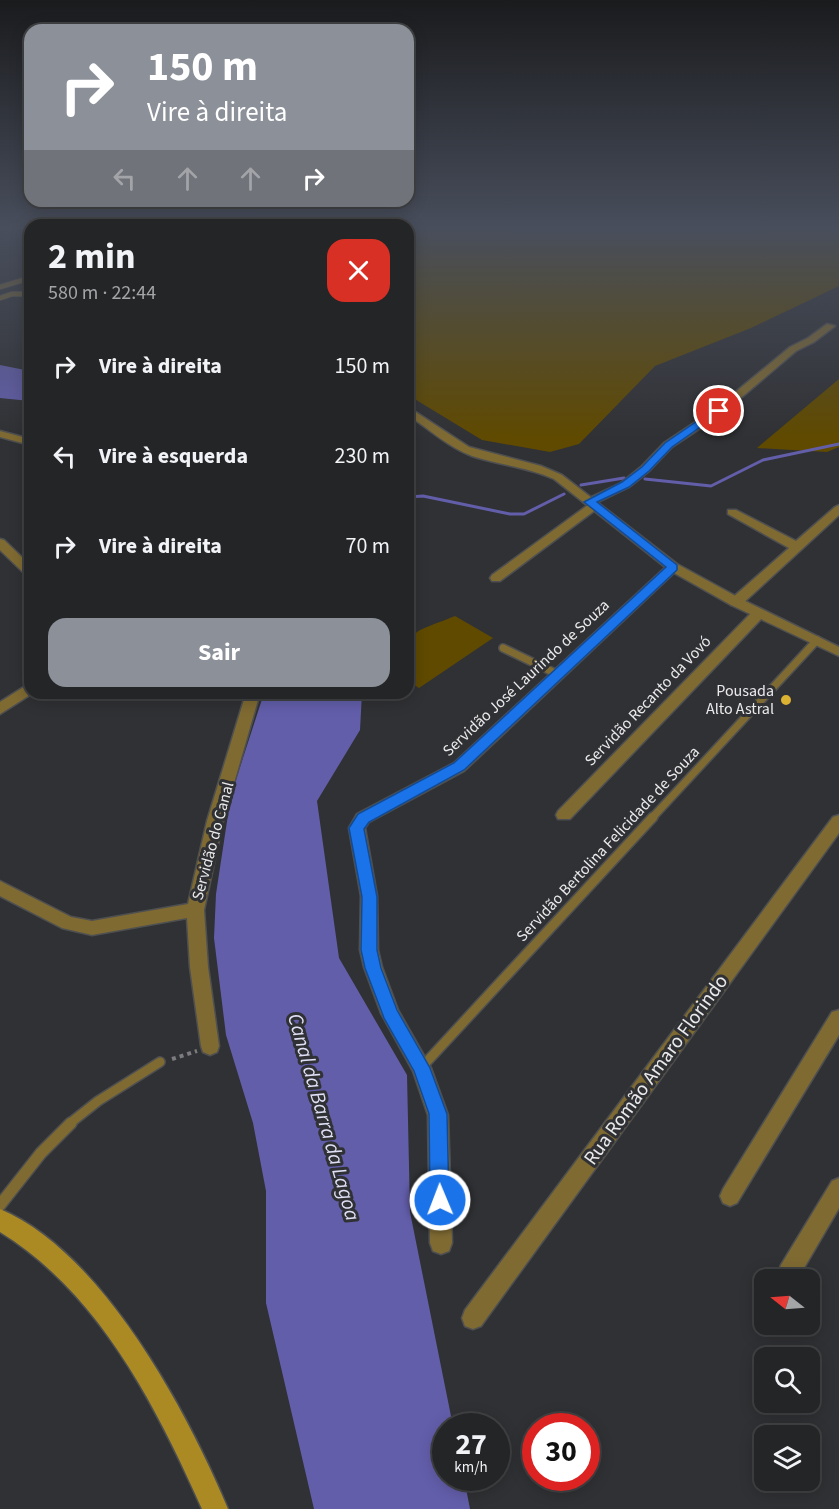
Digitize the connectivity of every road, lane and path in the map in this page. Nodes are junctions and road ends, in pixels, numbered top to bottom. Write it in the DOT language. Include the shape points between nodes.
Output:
graph roads {
  1 [pos="830,326"];
  2 [pos="414,414"];
  3 [pos="0,434"];
  4 [pos="24,440"];
  5 [pos="592,504"];
  6 [pos="839,509"];
  7 [pos="732,512"];
  8 [pos="0,543"];
  9 [pos="797,546"];
  10 [pos="24,566"];
  11 [pos="673,567"];
  12 [pos="496,578"];
  13 [pos="736,602"];
  14 [pos="759,613"];
  15 [pos="817,640"];
  16 [pos="503,648"];
  17 [pos="839,652"];
  18 [pos="557,674"];
  19 [pos="24,692"];
  20 [pos="251,699"];
  21 [pos="0,709"];
  22 [pos="564,814"];
  23 [pos="839,821"];
  24 [pos="0,888"];
  25 [pos="195,910"];
  26 [pos="839,1018"];
  27 [pos="210,1047"];
  28 [pos="160,1062"];
  29 [pos="422,1068"];
  30 [pos="839,1188"];
  31 [pos="730,1196"];
  32 [pos="0,1205"];
  33 [pos="0,1220"];
  34 [pos="441,1243"];
  35 [pos="791,1269"];
  36 [pos="473,1318"];
  37 [pos="215,1509"];
  1 -- 5 [label="street" via="793,349 719,411 668,445 626,485"];
  2 -- 5 [label="street" via="462,448 548,472"];
  3 -- 4 [label="street"];
  5 -- 11 [label="street"];
  5 -- 12 [label="street"];
  6 -- 9 [label="street"];
  7 -- 9 [label="street"];
  8 -- 10 [label="street"];
  9 -- 13 [label="street"];
  11 -- 13 [label="street"];
  11 -- 18 [label="street, Servidão José Laurindo de Souza"];
  13 -- 14 [label="street"];
  14 -- 15 [label="street"];
  14 -- 22 [label="street, Servidão Recanto da Vovó"];
  15 -- 17 [label="street"];
  15 -- 29 [label="lane, Servidão Bertolina Felicidade de Souza"];
  16 -- 18 [label="lane"];
  18 -- 29 [label="street, Servidão José Laurindo de Souza" via="459,766 363,818 357,828 369,897 369,950 390,1013"];
  19 -- 21 [label="street"];
  20 -- 25 [label="street, Servidão do Canal" via="215,821"];
  23 -- 36 [label="street, Rua Romão Amaro Florindo"];
  24 -- 25 [label="street" via="68,923 92,928"];
  25 -- 27 [label="street, Servidão do Canal"];
  26 -- 31 [label="street"];
  27 -- 28 [label="path"];
  28 -- 32 [label="lane" via="66,1127"];
  29 -- 34 [label="street" via="438,1114"];
  30 -- 35 [label="street"];
  33 -- 37 [label="main road" via="53,1257 114,1327 162,1406"];
}
